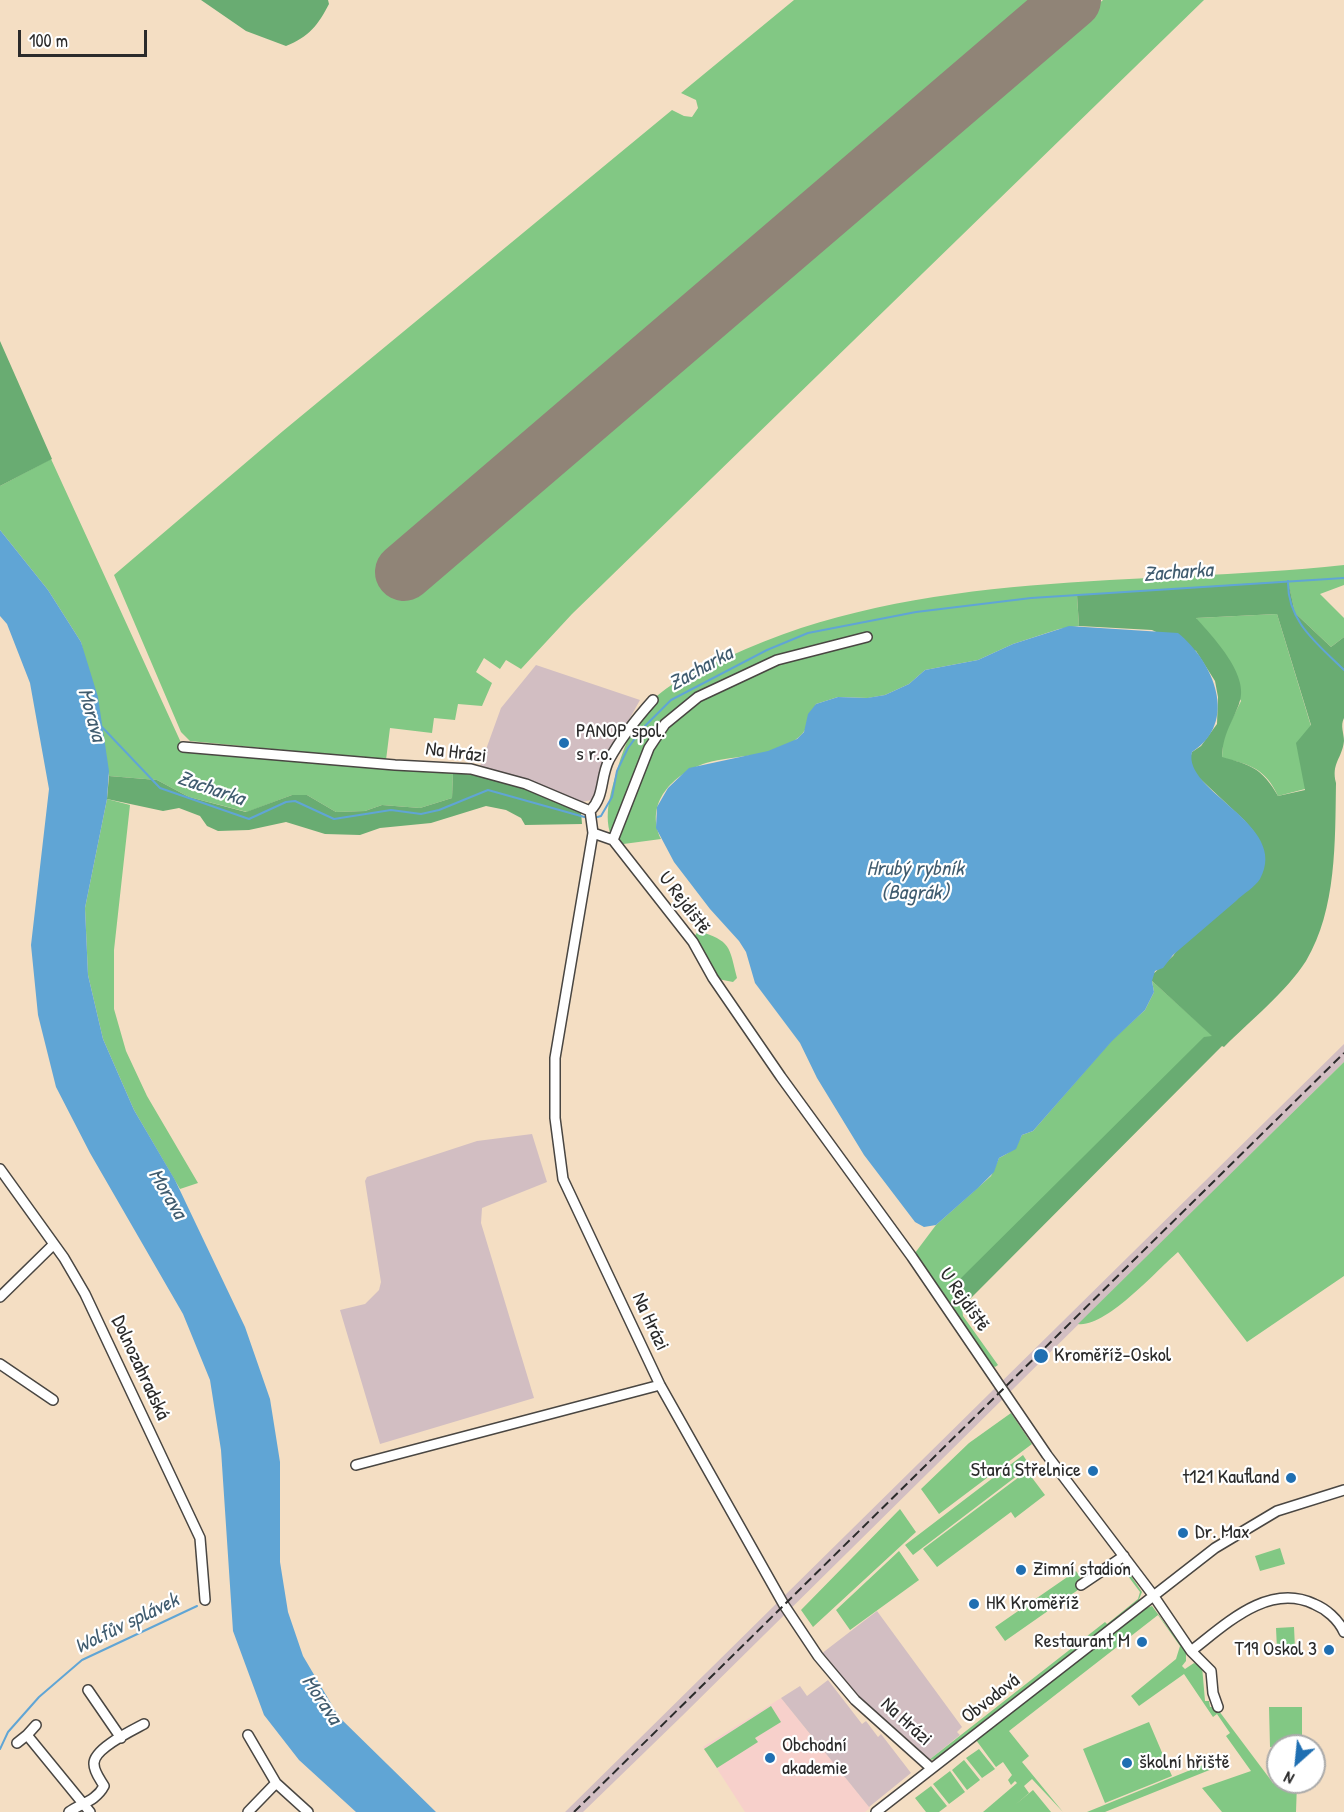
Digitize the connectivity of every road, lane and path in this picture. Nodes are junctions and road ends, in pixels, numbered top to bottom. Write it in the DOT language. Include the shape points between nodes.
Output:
graph roads {
  1 [pos="867,637"];
  2 [pos="653,700"];
  3 [pos="183,747"];
  4 [pos="590,812"];
  5 [pos="593,830"];
  6 [pos="613,840"];
  7 [pos="0,1169"];
  8 [pos="53,1245"];
  9 [pos="0,1297"];
  10 [pos="0,1364"];
  11 [pos="660,1385"];
  12 [pos="53,1400"];
  13 [pos="356,1465"];
  14 [pos="1344,1490"];
  15 [pos="1124,1556"];
  16 [pos="1081,1586"];
  17 [pos="1153,1595"];
  18 [pos="205,1600"];
  19 [pos="1344,1632"];
  20 [pos="1191,1651"];
  21 [pos="88,1690"];
  22 [pos="1218,1707"];
  23 [pos="144,1724"];
  24 [pos="36,1725"];
  25 [pos="27,1735"];
  26 [pos="248,1735"];
  27 [pos="121,1738"];
  28 [pos="17,1743"];
  29 [pos="931,1768"];
  30 [pos="276,1783"];
  31 [pos="83,1804"];
  32 [pos="69,1812"];
  33 [pos="90,1812"];
  34 [pos="248,1812"];
  35 [pos="308,1812"];
  36 [pos="876,1812"];
  1 -- 6 [label="street" via="777,660 698,697 664,724 649,748"];
  2 -- 4 [label="street" via="629,727 608,763 601,799"];
  3 -- 4 [label="street, Na Hrázi" via="471,769 526,784"];
  4 -- 5 [label="street, Na Hrázi"];
  5 -- 6 [label="street"];
  5 -- 11 [label="street, Na Hrázi" via="555,1058 555,1118 563,1179"];
  6 -- 15 [label="street, U Rejdiště" via="693,942 781,1077 912,1257 1047,1455"];
  7 -- 8 [label="street, Dolnozahradská"];
  8 -- 9 [label="street"];
  8 -- 18 [label="street, Dolnozahradská" via="85,1294 200,1538"];
  10 -- 12 [label="street"];
  11 -- 13 [label="street"];
  11 -- 29 [label="street, Na Hrázi" via="778,1595 818,1656 855,1700"];
  14 -- 17 [label="street, Obvodová" via="1277,1511 1241,1530"];
  15 -- 16 [label="street"];
  15 -- 17 [label="street, U Rejdiště"];
  17 -- 20 [label="street, U Rejdiště"];
  17 -- 29 [label="street, Obvodová"];
  19 -- 20 [label="street" via="1324,1608 1304,1599 1282,1597 1245,1610"];
  20 -- 22 [label="street, U Rejdiště" via="1211,1671"];
  21 -- 27 [label="street"];
  23 -- 27 [label="street"];
  24 -- 25 [label="street"];
  25 -- 28 [label="street"];
  25 -- 31 [label="street"];
  26 -- 30 [label="street"];
  27 -- 31 [label="street" via="97,1754 95,1770 104,1786"];
  29 -- 36 [label="street, Obvodová"];
  30 -- 34 [label="street"];
  30 -- 35 [label="street"];
  31 -- 32 [label="street"];
  31 -- 33 [label="street"];
}
